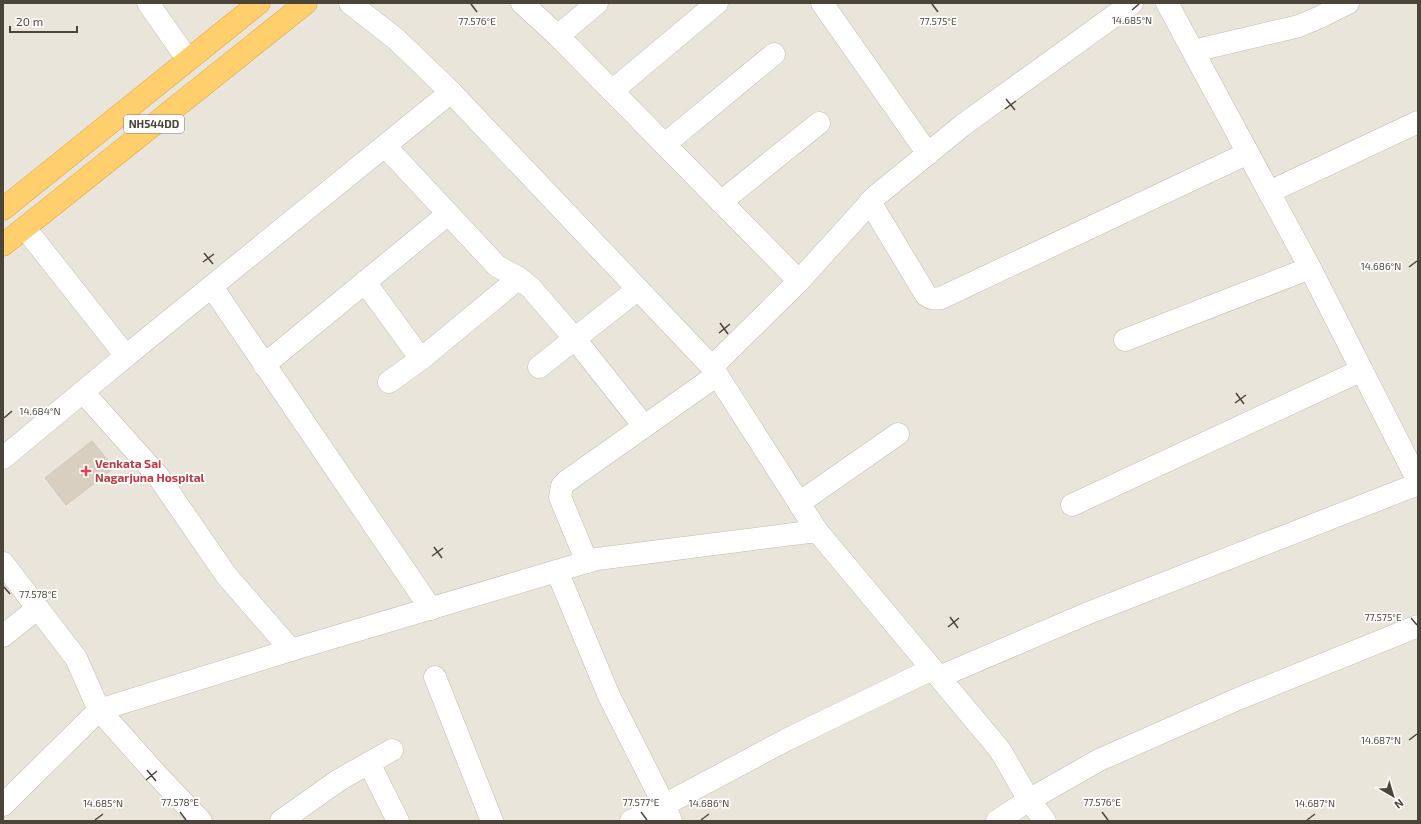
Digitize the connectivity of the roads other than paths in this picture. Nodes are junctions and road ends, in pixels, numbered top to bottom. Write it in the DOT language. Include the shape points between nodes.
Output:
graph roads {
  1 [pos="148,3"];
  2 [pos="259,3"];
  3 [pos="306,3"];
  4 [pos="350,3"];
  5 [pos="522,3"];
  6 [pos="597,3"];
  7 [pos="717,3"];
  8 [pos="822,3"];
  9 [pos="1132,3"];
  10 [pos="1167,3"];
  11 [pos="1348,3"];
  12 [pos="558,36"];
  13 [pos="1193,51"];
  14 [pos="774,54"];
  15 [pos="188,60"];
  16 [pos="612,91"];
  17 [pos="451,92"];
  18 [pos="1418,122"];
  19 [pos="819,123"];
  20 [pos="665,144"];
  21 [pos="385,146"];
  22 [pos="1248,152"];
  23 [pos="928,154"];
  24 [pos="1269,192"];
  25 [pos="721,202"];
  26 [pos="870,202"];
  27 [pos="3,209"];
  28 [pos="448,214"];
  29 [pos="25,228"];
  30 [pos="3,245"];
  31 [pos="1310,268"];
  32 [pos="519,278"];
  33 [pos="799,281"];
  34 [pos="365,282"];
  35 [pos="212,287"];
  36 [pos="638,289"];
  37 [pos="574,339"];
  38 [pos="1125,340"];
  39 [pos="126,356"];
  40 [pos="421,359"];
  41 [pos="264,365"];
  42 [pos="539,367"];
  43 [pos="1362,370"];
  44 [pos="715,371"];
  45 [pos="389,382"];
  46 [pos="83,392"];
  47 [pos="644,426"];
  48 [pos="898,434"];
  49 [pos="3,458"];
  50 [pos="1418,483"];
  51 [pos="799,503"];
  52 [pos="1072,505"];
  53 [pos="817,531"];
  54 [pos="587,562"];
  55 [pos="3,563"];
  56 [pos="557,571"];
  57 [pos="38,608"];
  58 [pos="431,609"];
  59 [pos="1418,626"];
  60 [pos="3,636"];
  61 [pos="291,650"];
  62 [pos="936,673"];
  63 [pos="435,677"];
  64 [pos="99,710"];
  65 [pos="392,750"];
  66 [pos="369,762"];
  67 [pos="1029,800"];
  68 [pos="3,805"];
  69 [pos="668,813"];
  70 [pos="201,821"];
  71 [pos="282,821"];
  72 [pos="398,821"];
  73 [pos="492,821"];
  74 [pos="631,821"];
  75 [pos="997,821"];
  76 [pos="1045,821"];
  1 -- 15 [label="street"];
  2 -- 15 [label="highway, NH544DD"];
  3 -- 29 [label="highway, NH544DD"];
  4 -- 17 [label="street" via="396,39"];
  5 -- 12 [label="street"];
  6 -- 12 [label="street"];
  7 -- 16 [label="street"];
  8 -- 23 [label="street"];
  9 -- 23 [label="street" via="963,125"];
  10 -- 13 [label="street"];
  11 -- 13 [label="street" via="1299,26"];
  12 -- 16 [label="street"];
  13 -- 22 [label="street"];
  14 -- 20 [label="street"];
  15 -- 27 [label="highway, NH544DD"];
  16 -- 20 [label="street"];
  17 -- 21 [label="street"];
  17 -- 36 [label="street"];
  18 -- 24 [label="street"];
  19 -- 25 [label="street"];
  20 -- 25 [label="street"];
  21 -- 28 [label="street"];
  21 -- 35 [label="street"];
  22 -- 24 [label="street"];
  22 -- 26 [label="street" via="941,298 934,299 926,295"];
  23 -- 26 [label="street"];
  24 -- 31 [label="street"];
  25 -- 33 [label="street"];
  26 -- 33 [label="street"];
  28 -- 32 [label="street" via="497,266"];
  28 -- 34 [label="street"];
  29 -- 30 [label="highway, NH544DD"];
  29 -- 39 [label="street"];
  31 -- 38 [label="street"];
  31 -- 43 [label="street"];
  32 -- 37 [label="street" via="531,288"];
  32 -- 40 [label="street"];
  33 -- 44 [label="street"];
  34 -- 40 [label="street"];
  34 -- 41 [label="street"];
  35 -- 39 [label="street"];
  35 -- 41 [label="street"];
  36 -- 37 [label="street"];
  36 -- 44 [label="street"];
  37 -- 42 [label="street"];
  37 -- 47 [label="street"];
  39 -- 46 [label="street"];
  40 -- 45 [label="street"];
  41 -- 58 [label="street"];
  43 -- 50 [label="street"];
  43 -- 52 [label="street"];
  44 -- 47 [label="street"];
  44 -- 51 [label="street"];
  46 -- 49 [label="street"];
  46 -- 61 [label="street" via="158,476 226,575"];
  47 -- 54 [label="street" via="562,486 560,497"];
  48 -- 51 [label="street"];
  50 -- 62 [label="street"];
  51 -- 53 [label="street"];
  53 -- 54 [label="street"];
  53 -- 62 [label="street"];
  54 -- 56 [label="street"];
  55 -- 57 [label="street"];
  56 -- 58 [label="street"];
  56 -- 69 [label="street" via="609,696"];
  57 -- 60 [label="street"];
  57 -- 64 [label="street" via="76,658"];
  58 -- 61 [label="street"];
  59 -- 67 [label="street" via="1240,698 1099,760"];
  61 -- 64 [label="street"];
  62 -- 67 [label="street" via="1000,750"];
  62 -- 69 [label="street" via="786,740"];
  63 -- 73 [label="street"];
  64 -- 68 [label="street"];
  64 -- 70 [label="street"];
  65 -- 66 [label="street"];
  66 -- 71 [label="street"];
  66 -- 72 [label="street"];
  67 -- 75 [label="street"];
  67 -- 76 [label="street"];
  69 -- 74 [label="street"];
}
